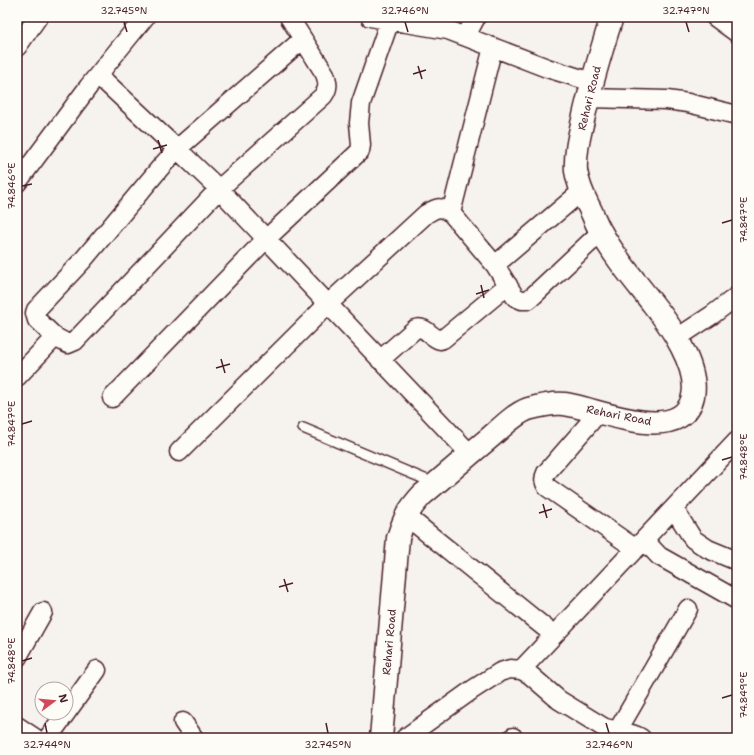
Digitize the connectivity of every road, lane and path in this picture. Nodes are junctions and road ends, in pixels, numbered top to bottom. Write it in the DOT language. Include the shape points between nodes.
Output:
graph roads {
  1 [pos="38,17"];
  2 [pos="145,17"];
  3 [pos="289,17"];
  4 [pos="370,17"];
  5 [pos="476,17"];
  6 [pos="612,17"];
  7 [pos="718,18"];
  8 [pos="390,20"];
  9 [pos="737,33"];
  10 [pos="466,36"];
  11 [pos="303,39"];
  12 [pos="17,46"];
  13 [pos="492,47"];
  14 [pos="98,75"];
  15 [pos="590,90"];
  16 [pos="737,115"];
  17 [pos="177,149"];
  18 [pos="17,183"];
  19 [pos="219,189"];
  20 [pos="582,191"];
  21 [pos="451,213"];
  22 [pos="601,232"];
  23 [pos="266,240"];
  24 [pos="495,265"];
  25 [pos="508,285"];
  26 [pos="737,296"];
  27 [pos="327,304"];
  28 [pos="55,337"];
  29 [pos="677,338"];
  30 [pos="380,360"];
  31 [pos="17,377"];
  32 [pos="112,398"];
  33 [pos="599,412"];
  34 [pos="303,428"];
  35 [pos="737,441"];
  36 [pos="179,452"];
  37 [pos="470,454"];
  38 [pos="435,484"];
  39 [pos="674,509"];
  40 [pos="406,516"];
  41 [pos="640,544"];
  42 [pos="737,561"];
  43 [pos="737,600"];
  44 [pos="688,609"];
  45 [pos="43,612"];
  46 [pos="554,635"];
  47 [pos="17,658"];
  48 [pos="97,670"];
  49 [pos="521,670"];
  50 [pos="183,722"];
  51 [pos="17,726"];
  52 [pos="609,732"];
  53 [pos="35,738"];
  54 [pos="48,738"];
  55 [pos="194,738"];
  56 [pos="381,738"];
  57 [pos="405,738"];
  58 [pos="641,738"];
  1 -- 12 [label="street"];
  2 -- 14 [label="street"];
  3 -- 11 [label="street"];
  4 -- 8 [label="street"];
  5 -- 10 [label="street"];
  6 -- 15 [label="main road, Rehari Road"];
  7 -- 9 [label="street"];
  8 -- 10 [label="street" via="448,30"];
  8 -- 23 [label="street" via="361,103 360,151"];
  10 -- 13 [label="street"];
  11 -- 17 [label="street"];
  11 -- 19 [label="street" via="325,74 328,90"];
  13 -- 15 [label="street" via="547,68"];
  13 -- 21 [label="street"];
  14 -- 17 [label="street"];
  14 -- 18 [label="street"];
  15 -- 16 [label="street" via="688,103"];
  15 -- 20 [label="main road, Rehari Road" via="576,152 576,172"];
  17 -- 19 [label="street"];
  17 -- 28 [label="street" via="36,310 36,320"];
  19 -- 23 [label="street"];
  19 -- 28 [label="street" via="75,341 68,344"];
  20 -- 22 [label="main road, Rehari Road"];
  20 -- 24 [label="street"];
  21 -- 24 [label="street"];
  21 -- 27 [label="street" via="442,208 426,214"];
  22 -- 25 [label="street" via="528,300 515,297"];
  22 -- 29 [label="main road, Rehari Road"];
  23 -- 27 [label="street"];
  23 -- 32 [label="street"];
  24 -- 25 [label="street"];
  25 -- 30 [label="street" via="440,340 423,328 415,329"];
  26 -- 29 [label="street"];
  27 -- 30 [label="street"];
  27 -- 36 [label="street"];
  28 -- 31 [label="street"];
  29 -- 33 [label="main road, Rehari Road" via="693,377 690,406 681,416 670,421 653,423"];
  30 -- 37 [label="street"];
  33 -- 37 [label="main road, Rehari Road" via="563,404 525,410"];
  33 -- 41 [label="street" via="546,473 544,482 547,487"];
  34 -- 38 [label="lane"];
  35 -- 39 [label="street"];
  37 -- 38 [label="main road, Rehari Road"];
  38 -- 40 [label="main road, Rehari Road" via="413,504"];
  39 -- 41 [label="street"];
  39 -- 42 [label="street" via="693,539 708,549"];
  40 -- 46 [label="street"];
  40 -- 56 [label="main road, Rehari Road" via="398,538"];
  41 -- 43 [label="street"];
  41 -- 46 [label="street"];
  44 -- 52 [label="street"];
  45 -- 47 [label="street"];
  46 -- 49 [label="street"];
  48 -- 54 [label="street"];
  49 -- 52 [label="street" via="559,700"];
  49 -- 57 [label="street" via="510,669 500,672"];
  50 -- 55 [label="street"];
  51 -- 53 [label="street"];
  52 -- 58 [label="street" via="627,732"];
}
